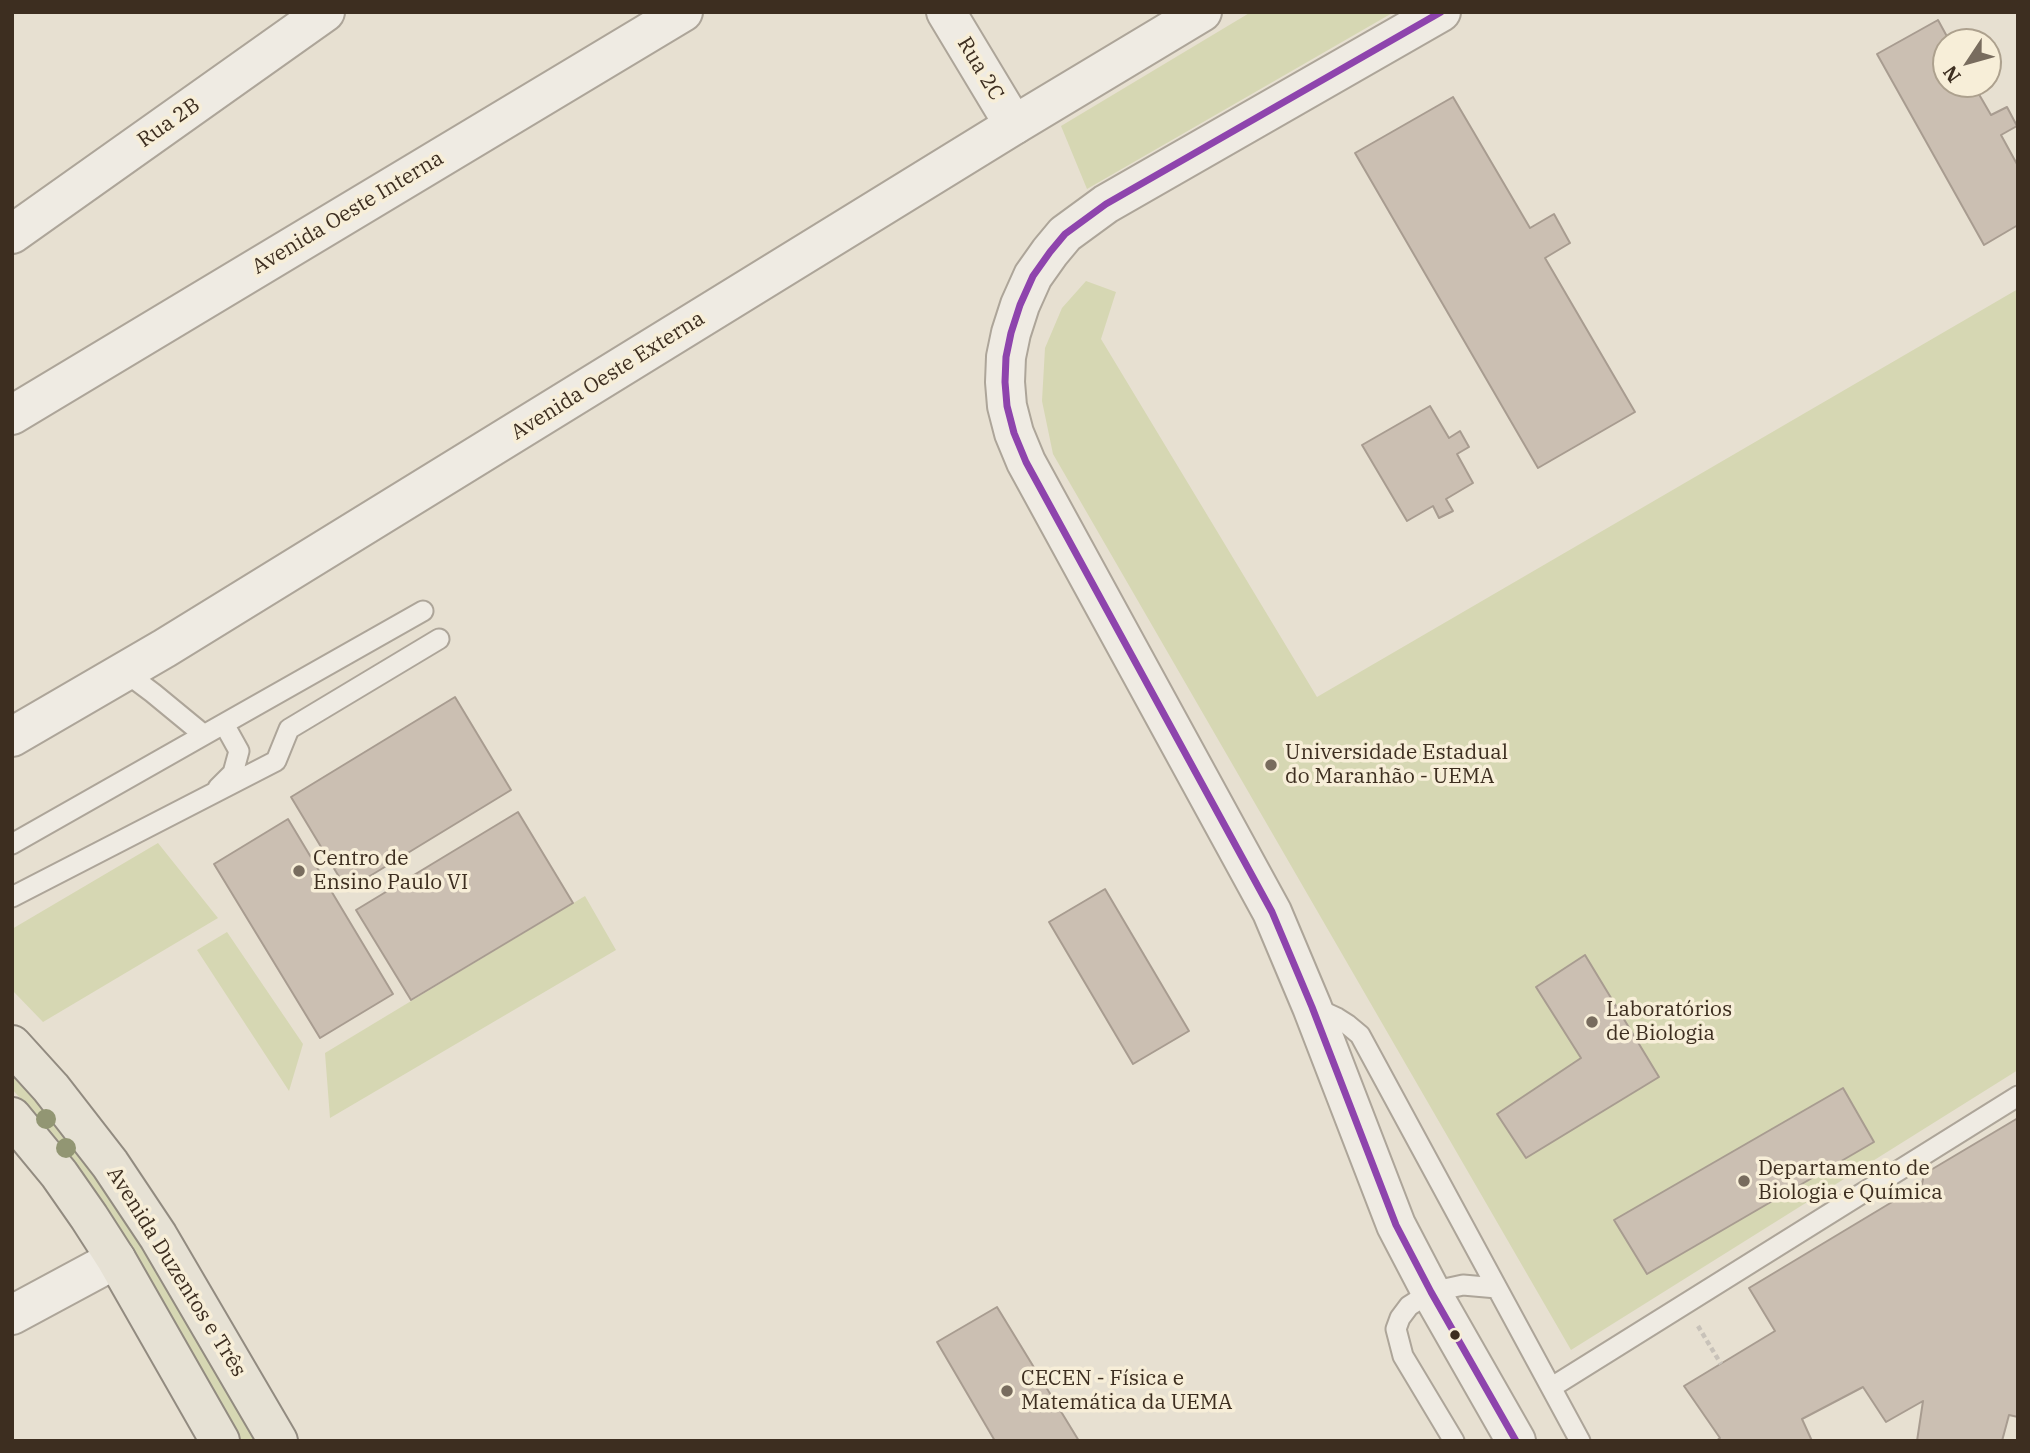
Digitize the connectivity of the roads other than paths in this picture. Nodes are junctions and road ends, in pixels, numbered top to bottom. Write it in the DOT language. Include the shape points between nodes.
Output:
graph roads {
  1 [pos="325,12"];
  2 [pos="683,12"];
  3 [pos="946,12"];
  4 [pos="1202,12"];
  5 [pos="1441,12"];
  6 [pos="1014,125"];
  7 [pos="12,234"];
  8 [pos="12,415"];
  9 [pos="423,611"];
  10 [pos="439,639"];
  11 [pos="125,672"];
  12 [pos="224,724"];
  13 [pos="204,735"];
  14 [pos="12,737"];
  15 [pos="213,794"];
  16 [pos="12,844"];
  17 [pos="12,897"];
  18 [pos="1312,1007"];
  19 [pos="12,1045"];
  20 [pos="2018,1096"];
  21 [pos="12,1117"];
  22 [pos="116,1259"];
  23 [pos="1497,1288"];
  24 [pos="1431,1292"];
  25 [pos="12,1315"];
  26 [pos="1552,1387"];
  27 [pos="219,1441"];
  28 [pos="278,1441"];
  29 [pos="1454,1441"];
  30 [pos="1516,1441"];
  31 [pos="1580,1441"];
  1 -- 7 [label="street, Rua 2B"];
  2 -- 8 [label="street, Avenida Oeste Interna"];
  3 -- 6 [label="street, Rua 2C"];
  4 -- 6 [label="street, Avenida Oeste Externa"];
  5 -- 18 [label="street" via="1106,204 1065,234 1033,276 1006,357 1007,405 1026,461 1272,912"];
  6 -- 11 [label="street, Avenida Oeste Externa"];
  9 -- 12 [label="lane"];
  10 -- 15 [label="lane" via="289,729 276,761"];
  11 -- 13 [label="lane"];
  11 -- 14 [label="street, Avenida Oeste Externa"];
  12 -- 13 [label="lane"];
  12 -- 15 [label="lane" via="239,751 233,773"];
  13 -- 16 [label="lane"];
  15 -- 17 [label="lane"];
  18 -- 23 [label="lane" via="1360,1035"];
  18 -- 24 [label="street" via="1396,1225"];
  19 -- 28 [label="main road, Avenida Duzentos e Três" via="117,1174"];
  20 -- 26 [label="lane"];
  21 -- 22 [label="main road" via="59,1174"];
  22 -- 25 [label="street"];
  22 -- 27 [label="main road"];
  23 -- 24 [label="lane" via="1463,1285"];
  23 -- 26 [label="lane"];
  24 -- 29 [label="lane" via="1400,1318 1398,1343"];
  24 -- 30 [label="street"];
  26 -- 31 [label="lane"];
}
